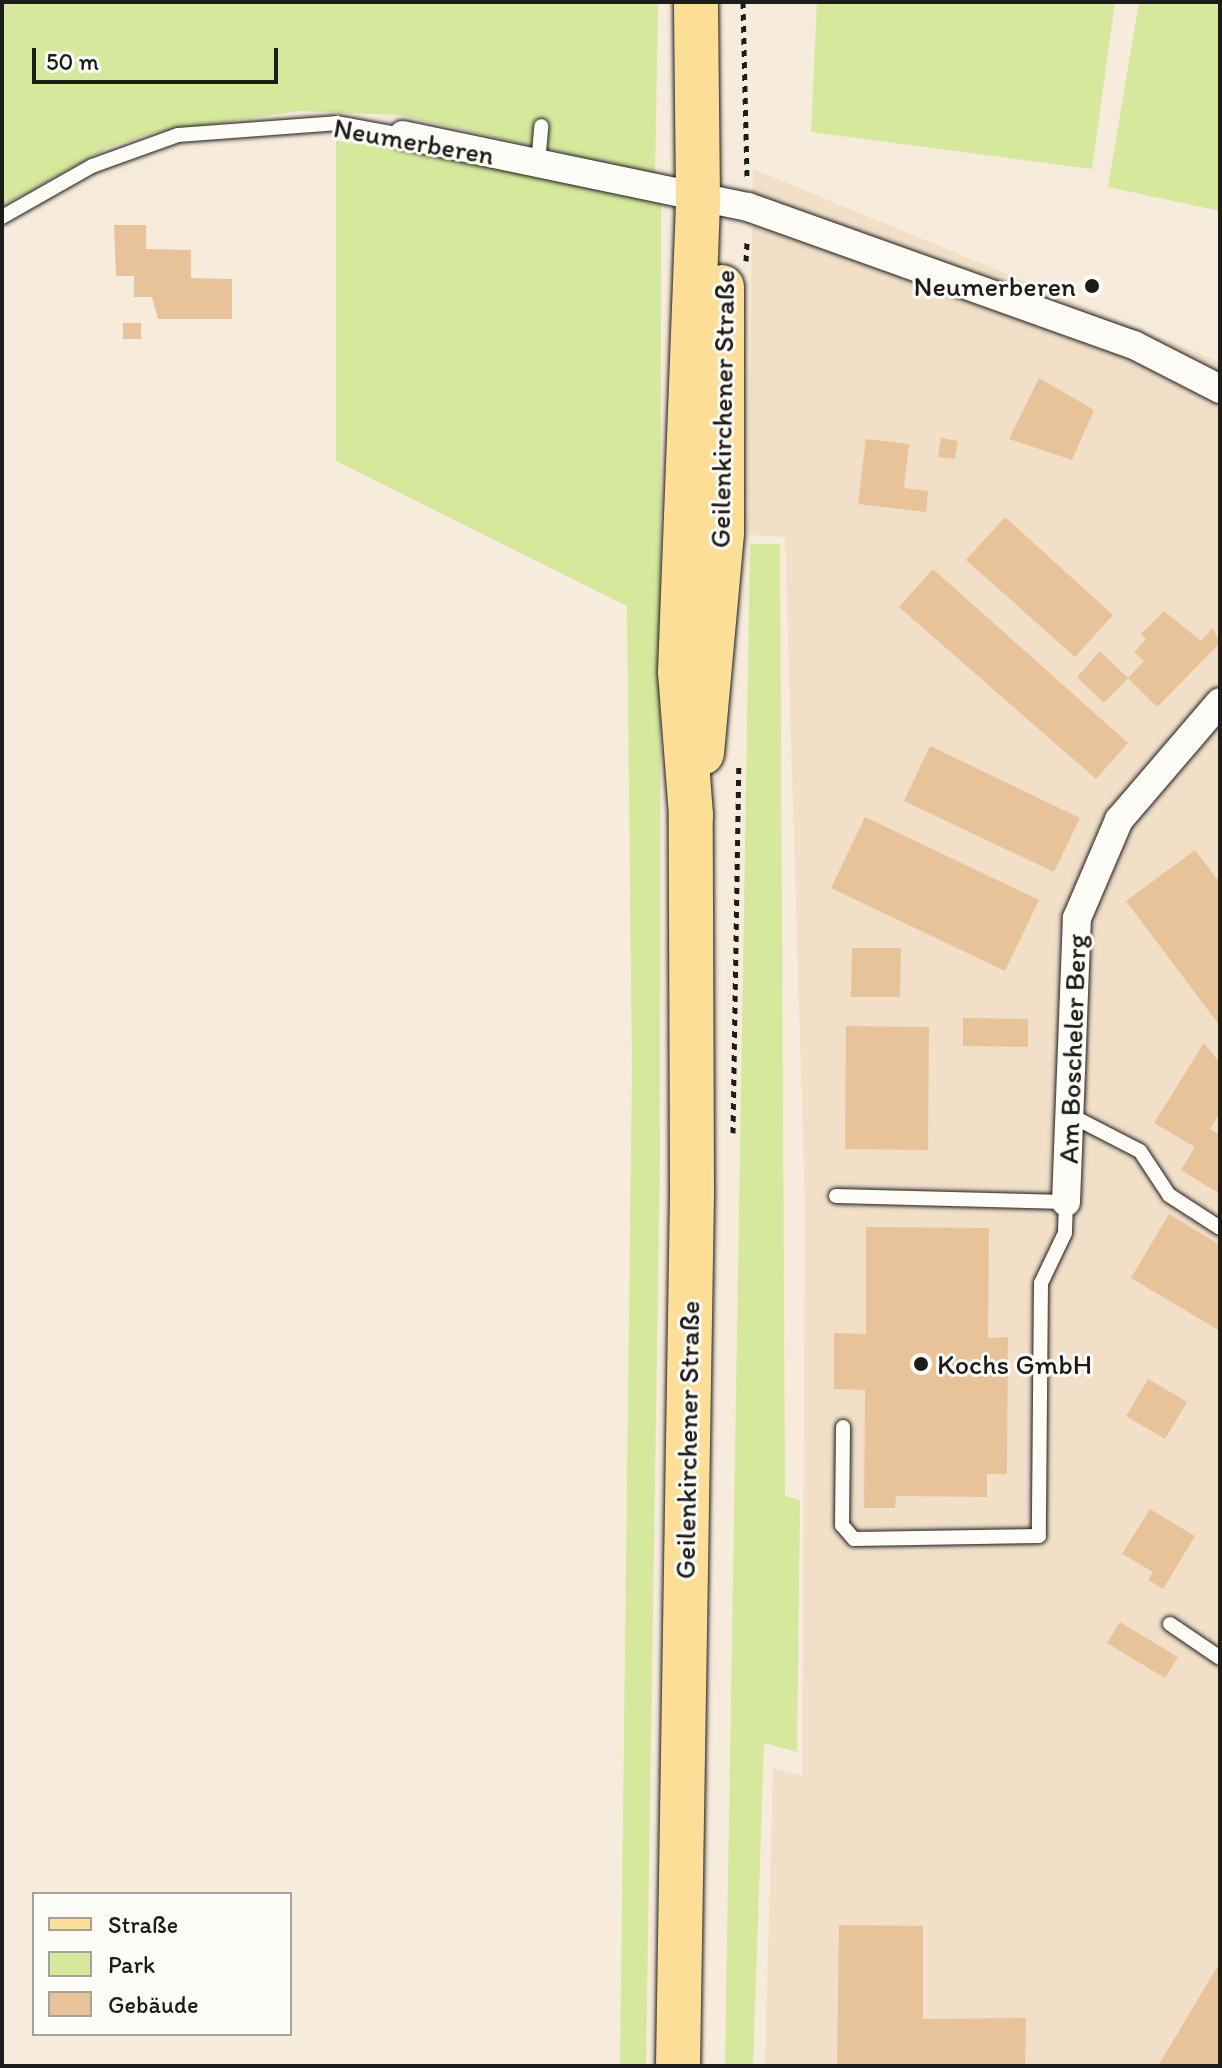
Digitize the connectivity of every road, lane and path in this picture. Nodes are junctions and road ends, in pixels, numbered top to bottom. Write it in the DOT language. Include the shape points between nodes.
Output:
graph roads {
  1 [pos="696,2"];
  2 [pos="722,2"];
  3 [pos="743,2"];
  4 [pos="541,126"];
  5 [pos="403,135"];
  6 [pos="538,164"];
  7 [pos="723,202"];
  8 [pos="2,217"];
  9 [pos="1220,389"];
  10 [pos="1220,702"];
  11 [pos="1065,1113"];
  12 [pos="836,1196"];
  13 [pos="1066,1202"];
  14 [pos="1220,1228"];
  15 [pos="843,1427"];
  16 [pos="1170,1624"];
  17 [pos="1220,1658"];
  18 [pos="678,2066"];
  1 -- 7 [label="main road, Geilenkirchener Straße"];
  2 -- 7 [label="main road, Geilenkirchener Straße"];
  3 -- 7 [label="path"];
  4 -- 6 [label="lane"];
  5 -- 6 [label="street, Neumerberen"];
  5 -- 8 [label="lane, Neumerberen" via="336,123 178,135 92,166"];
  6 -- 7 [label="street, Neumerberen"];
  7 -- 9 [label="street" via="1134,345"];
  7 -- 18 [label="main road, Geilenkirchener Straße" via="722,532 713,681 691,815"];
  10 -- 11 [label="street, Am Boscheler Berg" via="1119,820 1077,918"];
  11 -- 13 [label="street, Am Boscheler Berg"];
  11 -- 14 [label="lane" via="1140,1151 1169,1195"];
  12 -- 13 [label="lane"];
  13 -- 15 [label="lane" via="1065,1233 1041,1283 1039,1536 854,1539 842,1525"];
  16 -- 17 [label="lane"];
}
